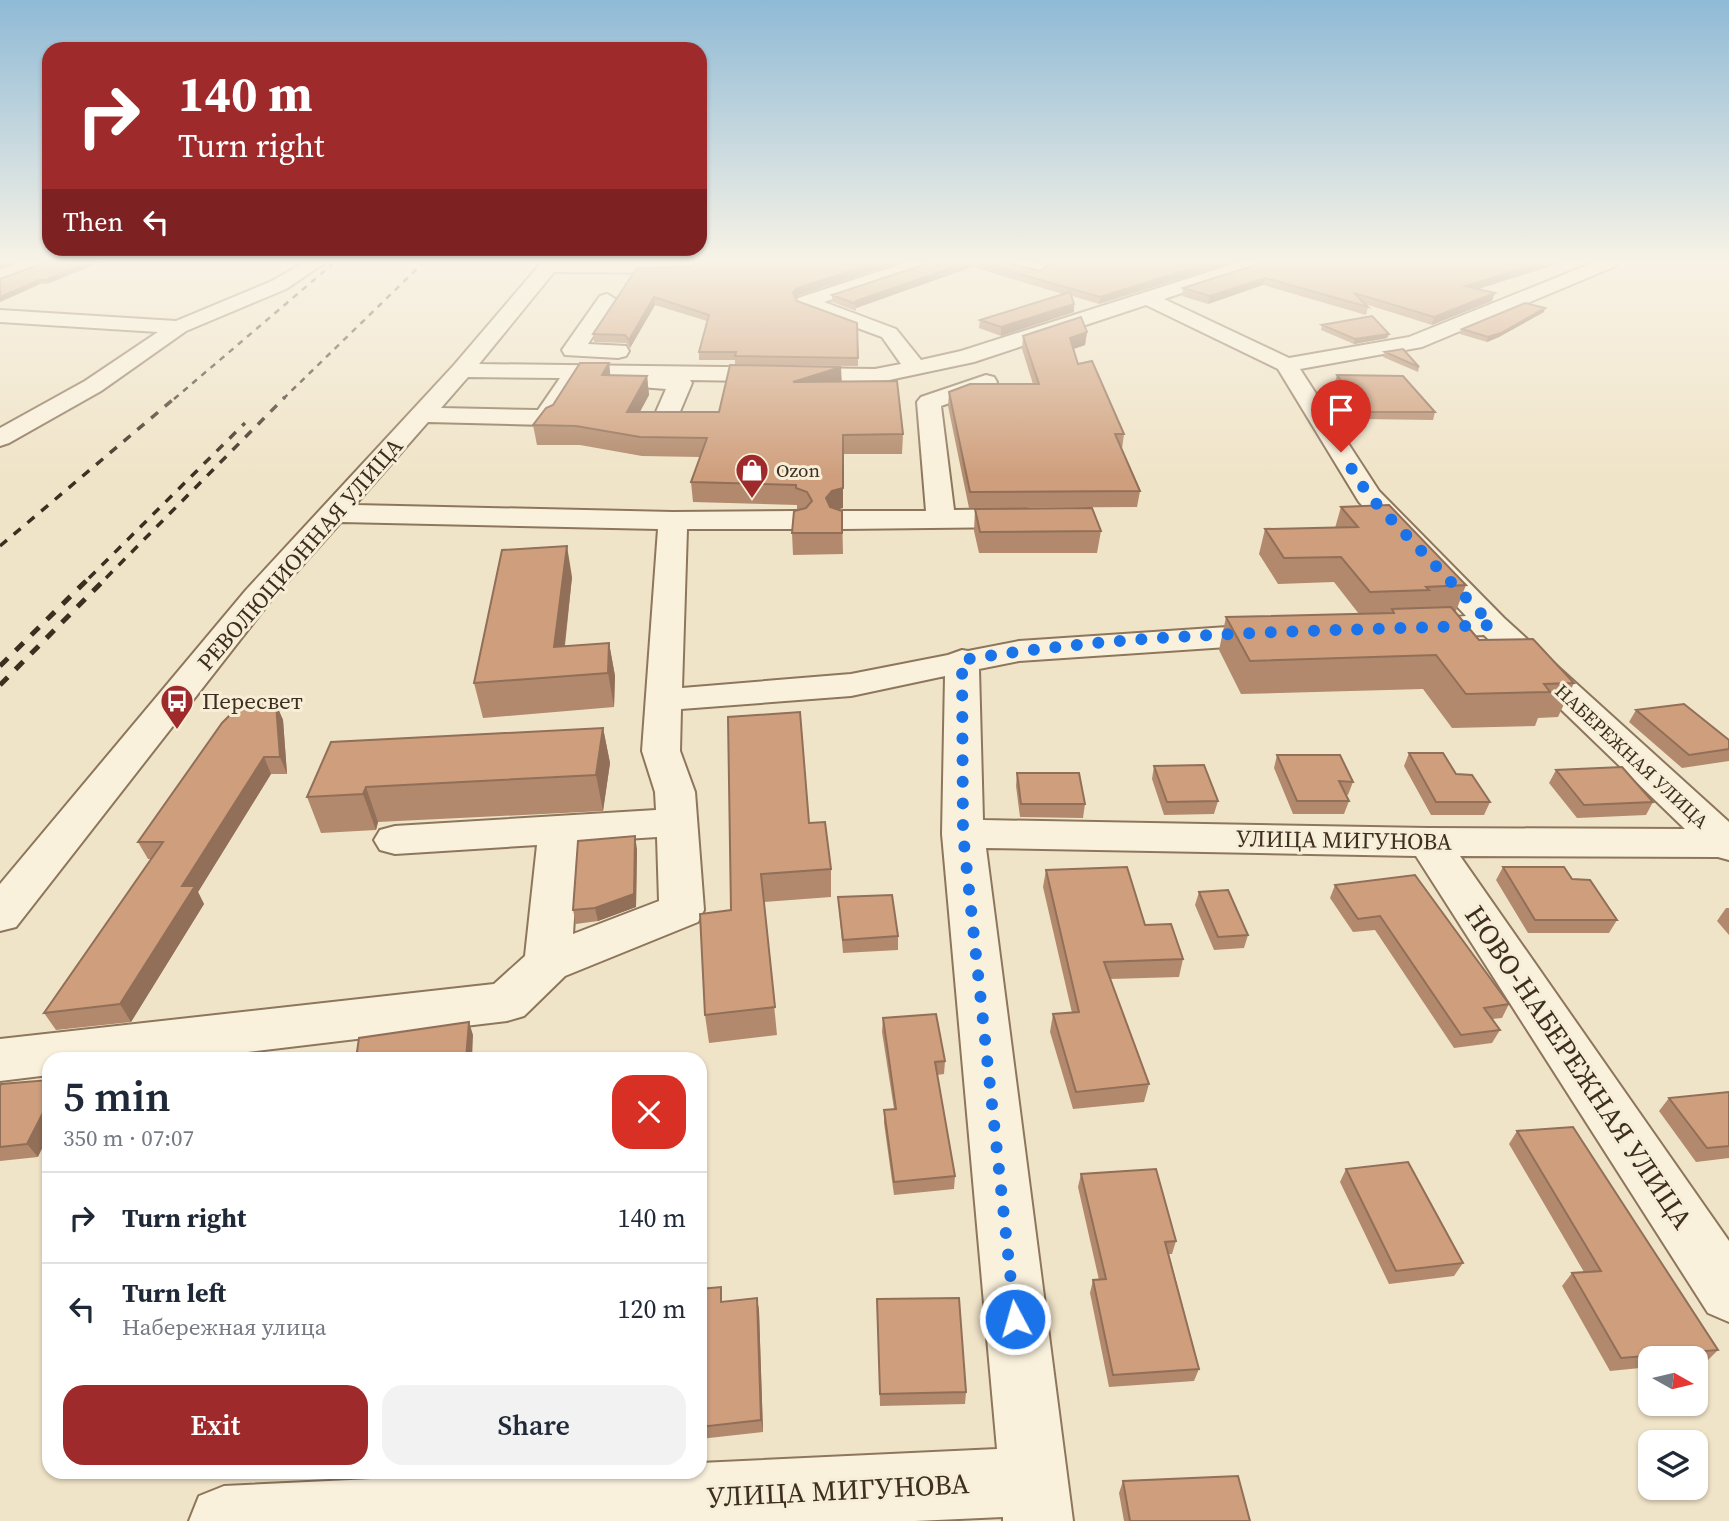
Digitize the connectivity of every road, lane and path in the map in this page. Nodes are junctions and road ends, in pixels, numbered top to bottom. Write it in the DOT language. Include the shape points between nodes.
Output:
graph roads {
  1 [pos="170,333"];
  2 [pos="493,333"];
  3 [pos="585,333"];
  4 [pos="888,333"];
  5 [pos="1040,333"];
  6 [pos="1220,333"];
  7 [pos="1436,333"];
  8 [pos="1286,365"];
  9 [pos="914,366"];
  10 [pos="623,372"];
  11 [pos="458,375"];
  12 [pos="569,381"];
  13 [pos="986,382"];
  14 [pos="422,415"];
  15 [pos="664,421"];
  16 [pos="0,438"];
  17 [pos="333,513"];
  18 [pos="1050,518"];
  19 [pos="941,519"];
  20 [pos="796,520"];
  21 [pos="843,520"];
  22 [pos="673,521"];
  23 [pos="1492,625"];
  24 [pos="1380,630"];
  25 [pos="1311,633"];
  26 [pos="962,660"];
  27 [pos="663,700"];
  28 [pos="677,822"];
  29 [pos="559,830"];
  30 [pos="963,834"];
  31 [pos="395,840"];
  32 [pos="1428,842"];
  33 [pos="1727,844"];
  34 [pos="0,915"];
  35 [pos="548,962"];
  36 [pos="70,1052"];
  37 [pos="42,1055"];
  38 [pos="0,1060"];
  39 [pos="1729,1292"];
  40 [pos="1035,1501"];
  41 [pos="224,1521"];
  1 -- 16 [label="street" via="93,386"];
  2 -- 11 [label="street, РЕВОЛЮЦИОННАЯ УЛИЦА"];
  3 -- 10 [label="street" via="573,351 635,351"];
  4 -- 9 [label="street"];
  5 -- 9 [label="street" via="966,357"];
  6 -- 8 [label="street"];
  7 -- 8 [label="street" via="1414,342"];
  8 -- 23 [label="street, НАБЕРЕЖНАЯ УЛИЦА" via="1369,496"];
  9 -- 10 [label="street" via="875,376"];
  10 -- 11 [label="street"];
  11 -- 12 [label="street"];
  11 -- 14 [label="street, РЕВОЛЮЦИОННАЯ УЛИЦА"];
  12 -- 14 [label="street" via="545,418"];
  12 -- 15 [label="street" via="681,383"];
  13 -- 19 [label="street" via="929,402"];
  14 -- 17 [label="street, РЕВОЛЮЦИОННАЯ УЛИЦА"];
  17 -- 22 [label="street"];
  17 -- 34 [label="street, РЕВОЛЮЦИОННАЯ УЛИЦА" via="257,597"];
  18 -- 19 [label="street"];
  19 -- 21 [label="street"];
  20 -- 22 [label="street"];
  22 -- 27 [label="street"];
  23 -- 24 [label="street"];
  23 -- 33 [label="street, НАБЕРЕЖНАЯ УЛИЦА"];
  25 -- 26 [label="street" via="1199,637"];
  26 -- 27 [label="street" via="850,685"];
  26 -- 30 [label="street"];
  27 -- 28 [label="street" via="661,751 675,792"];
  28 -- 29 [label="street"];
  28 -- 35 [label="street" via="682,910"];
  29 -- 31 [label="street"];
  29 -- 35 [label="street"];
  30 -- 32 [label="street, УЛИЦА МИГУНОВА"];
  30 -- 40 [label="street"];
  32 -- 33 [label="street, УЛИЦА МИГУНОВА"];
  32 -- 39 [label="street, НОВО-НАБЕРЕЖНАЯ УЛИЦА"];
  35 -- 36 [label="street" via="507,1002"];
  37 -- 38 [label="street"];
  40 -- 41 [label="street, УЛИЦА МИГУНОВА"];
}
